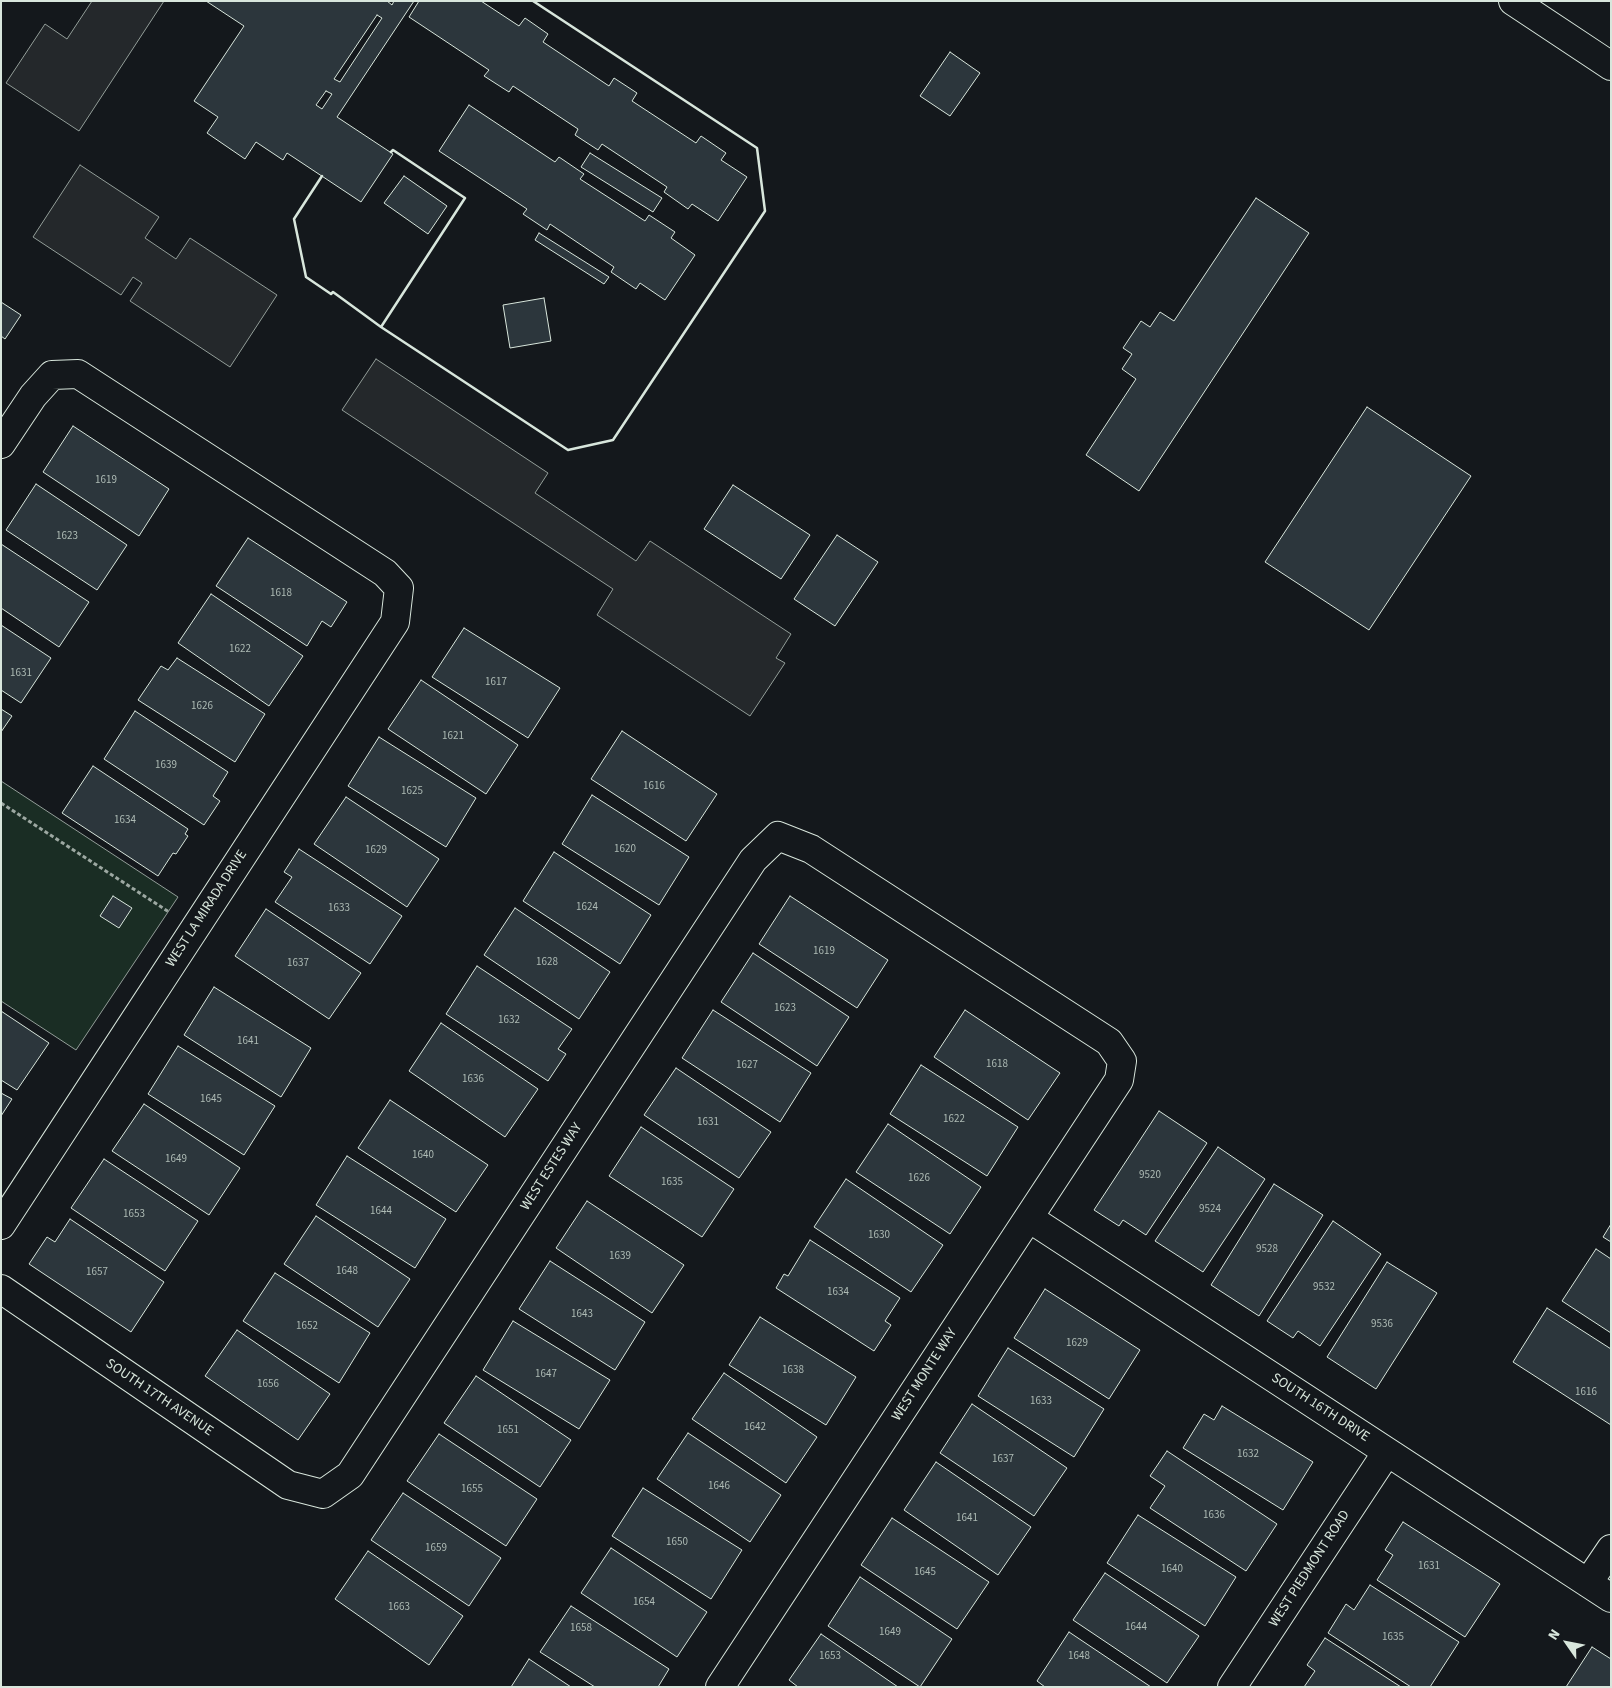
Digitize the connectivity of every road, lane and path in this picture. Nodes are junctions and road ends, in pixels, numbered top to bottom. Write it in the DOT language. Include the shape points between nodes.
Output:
graph roads {
  1 [pos="1513,1"];
  2 [pos="1611,66"];
  3 [pos="1,444"];
  4 [pos="1,803"];
  5 [pos="778,836"];
  6 [pos="195,928"];
  7 [pos="1029,1218"];
  8 [pos="1,1225"];
  9 [pos="1,1290"];
  10 [pos="1387,1452"];
  11 [pos="323,1494"];
  12 [pos="1611,1549"];
  13 [pos="1588,1583"];
  14 [pos="1611,1598"];
  15 [pos="720,1687"];
  16 [pos="1232,1687"];
  1 -- 2 [label="street"];
  3 -- 6 [label="street, WEST LA MIRADA DRIVE" via="33,396 52,375 78,374 385,573 399,588 395,622"];
  4 -- 6 [label="path"];
  5 -- 7 [label="street, WEST MONTE WAY" via="812,849 1109,1042 1122,1061 1119,1080"];
  5 -- 11 [label="street, WEST ESTES WAY" via="753,860 350,1475"];
  6 -- 8 [label="street, WEST LA MIRADA DRIVE"];
  7 -- 10 [label="street, SOUTH 16TH DRIVE"];
  7 -- 15 [label="street, WEST MONTE WAY"];
  9 -- 11 [label="street, SOUTH 17TH AVENUE" via="288,1485"];
  10 -- 13 [label="street, SOUTH 16TH DRIVE"];
  10 -- 16 [label="street, WEST PIEDMONT ROAD"];
  12 -- 13 [label="street"];
  13 -- 14 [label="street, SOUTH 16TH DRIVE"];
}
